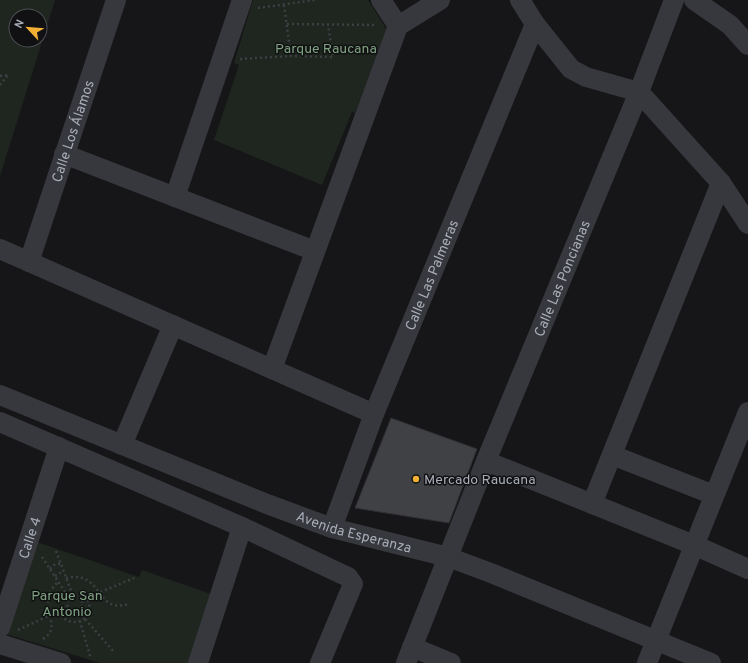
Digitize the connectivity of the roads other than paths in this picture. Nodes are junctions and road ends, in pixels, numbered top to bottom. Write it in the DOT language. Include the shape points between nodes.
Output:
graph roads {
  1 [pos="116,0"];
  2 [pos="381,0"];
  3 [pos="440,0"];
  4 [pos="520,0"];
  5 [pos="674,0"];
  6 [pos="694,0"];
  7 [pos="247,5"];
  8 [pos="535,24"];
  9 [pos="388,25"];
  10 [pos="748,44"];
  11 [pos="640,92"];
  12 [pos="64,154"];
  13 [pos="721,183"];
  14 [pos="175,197"];
  15 [pos="748,224"];
  16 [pos="0,249"];
  17 [pos="315,250"];
  18 [pos="29,262"];
  19 [pos="173,325"];
  20 [pos="272,369"];
  21 [pos="0,395"];
  22 [pos="748,412"];
  23 [pos="374,414"];
  24 [pos="0,422"];
  25 [pos="122,445"];
  26 [pos="60,447"];
  27 [pos="612,455"];
  28 [pos="486,461"];
  29 [pos="714,495"];
  30 [pos="592,504"];
  31 [pos="242,527"];
  32 [pos="332,528"];
  33 [pos="694,545"];
  34 [pos="448,557"];
  35 [pos="748,569"];
  36 [pos="8,629"];
  37 [pos="656,641"];
  38 [pos="0,644"];
  39 [pos="409,655"];
  40 [pos="61,663"];
  41 [pos="198,663"];
  42 [pos="320,663"];
  43 [pos="451,663"];
  44 [pos="647,663"];
  45 [pos="711,663"];
  1 -- 12 [label="street, Calle Los Álamos"];
  2 -- 9 [label="street"];
  3 -- 9 [label="street"];
  4 -- 8 [label="street"];
  5 -- 11 [label="street, Calle Las Poncianas"];
  6 -- 10 [label="street" via="730,25"];
  7 -- 14 [label="street"];
  8 -- 11 [label="street" via="577,73"];
  8 -- 23 [label="street, Calle Las Palmeras"];
  9 -- 17 [label="street"];
  11 -- 13 [label="street"];
  11 -- 28 [label="street, Calle Las Poncianas"];
  12 -- 14 [label="street"];
  12 -- 18 [label="street, Calle Los Álamos"];
  13 -- 15 [label="street"];
  13 -- 27 [label="street"];
  14 -- 17 [label="street"];
  16 -- 18 [label="street"];
  17 -- 20 [label="street"];
  18 -- 19 [label="street"];
  19 -- 20 [label="street"];
  19 -- 25 [label="street"];
  20 -- 23 [label="street"];
  21 -- 25 [label="street, Avenida Esperanza"];
  22 -- 29 [label="street"];
  23 -- 32 [label="street, Calle Las Palmeras"];
  24 -- 26 [label="street"];
  25 -- 32 [label="street, Avenida Esperanza"];
  26 -- 31 [label="street"];
  26 -- 36 [label="street, Calle 4"];
  27 -- 29 [label="street"];
  27 -- 30 [label="street"];
  28 -- 30 [label="street"];
  28 -- 34 [label="street, Calle Las Poncianas"];
  29 -- 33 [label="street"];
  30 -- 33 [label="street"];
  31 -- 41 [label="street"];
  31 -- 42 [label="street" via="342,573 353,584"];
  32 -- 34 [label="street, Avenida Esperanza"];
  33 -- 35 [label="street"];
  33 -- 37 [label="street"];
  34 -- 37 [label="street, Avenida Esperanza"];
  34 -- 39 [label="street, Calle Las Poncianas"];
  37 -- 44 [label="street"];
  37 -- 45 [label="street, Avenida Esperanza"];
  38 -- 40 [label="street"];
  39 -- 43 [label="street"];
}
